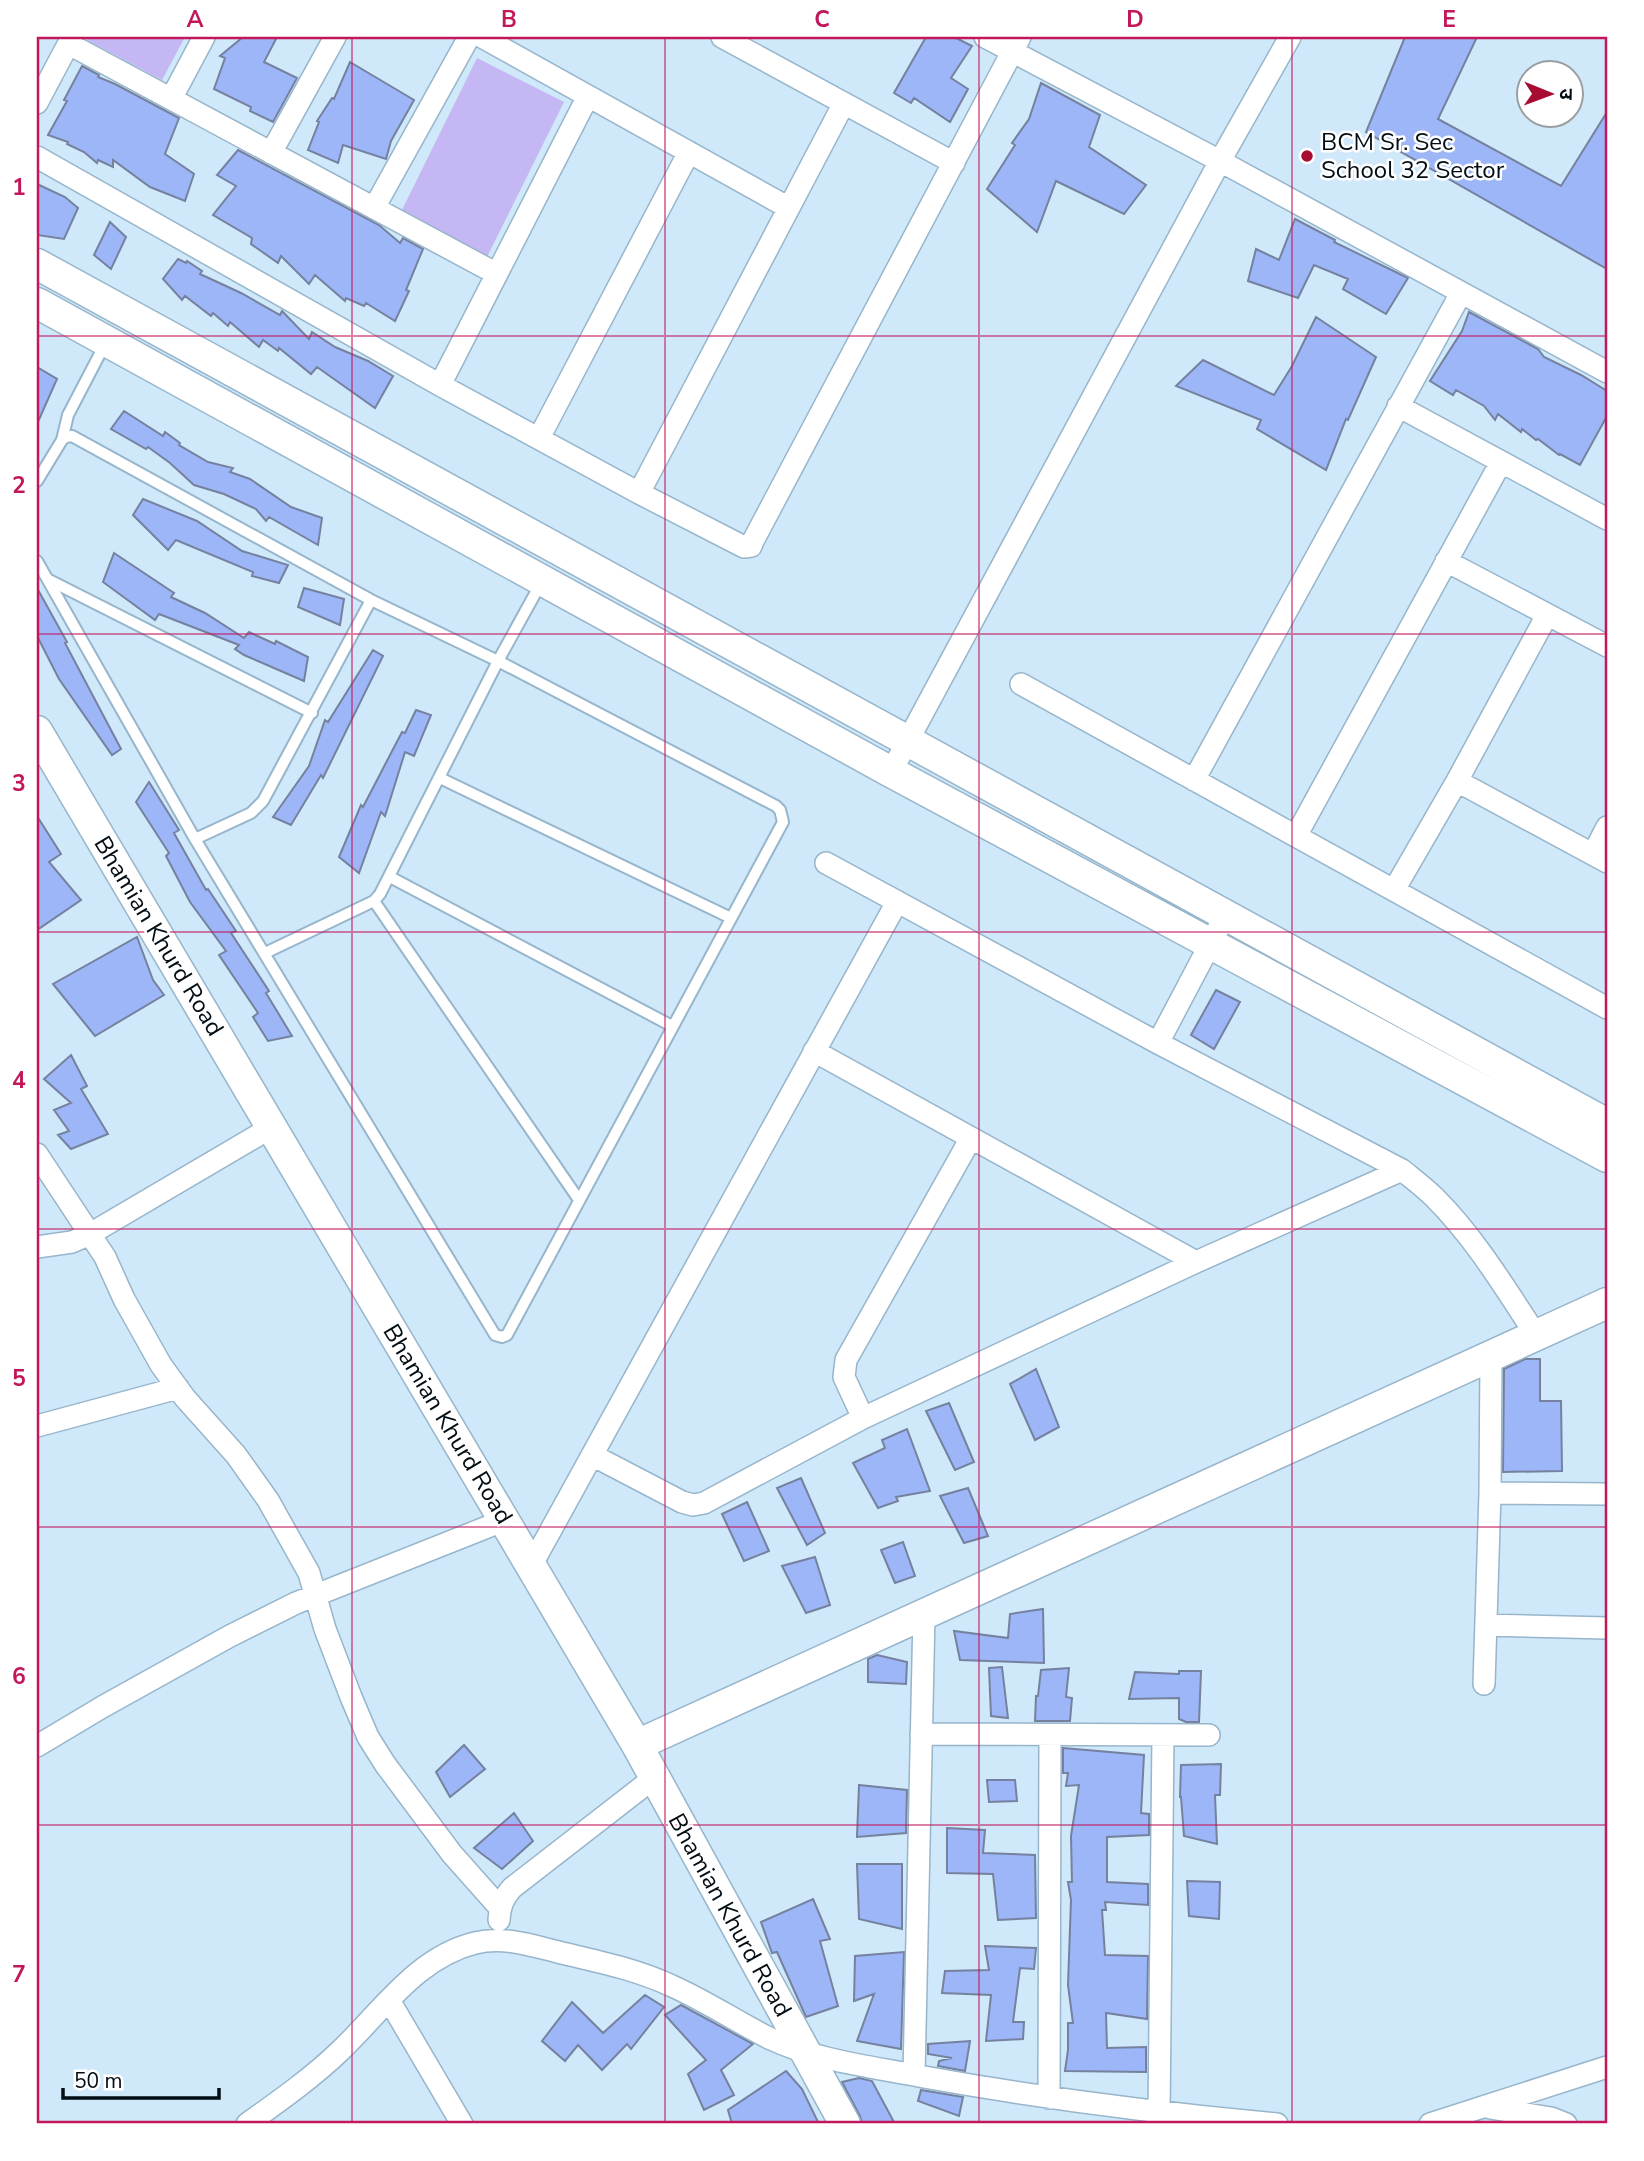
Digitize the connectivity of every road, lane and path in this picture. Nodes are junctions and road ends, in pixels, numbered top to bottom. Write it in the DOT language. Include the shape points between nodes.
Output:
graph roads {
  1 [pos="204,37"];
  2 [pos="335,37"];
  3 [pos="469,37"];
  4 [pos="482,37"];
  5 [pos="722,37"];
  6 [pos="985,37"];
  7 [pos="1290,37"];
  8 [pos="71,40"];
  9 [pos="1016,44"];
  10 [pos="589,96"];
  11 [pos="171,99"];
  12 [pos="37,103"];
  13 [pos="844,103"];
  14 [pos="689,152"];
  15 [pos="271,153"];
  16 [pos="37,157"];
  17 [pos="1220,161"];
  18 [pos="954,163"];
  19 [pos="374,208"];
  20 [pos="789,208"];
  21 [pos="37,264"];
  22 [pos="497,274"];
  23 [pos="1461,293"];
  24 [pos="37,303"];
  25 [pos="106,341"];
  26 [pos="1607,372"];
  27 [pos="440,385"];
  28 [pos="1398,407"];
  29 [pos="539,438"];
  30 [pos="62,440"];
  31 [pos="1501,462"];
  32 [pos="37,481"];
  33 [pos="639,493"];
  34 [pos="1607,519"];
  35 [pos="37,561"];
  36 [pos="1446,561"];
  37 [pos="48,580"];
  38 [pos="542,581"];
  39 [pos="371,600"];
  40 [pos="1547,615"];
  41 [pos="1607,646"];
  42 [pos="498,661"];
  43 [pos="1021,684"];
  44 [pos="312,713"];
  45 [pos="37,731"];
  46 [pos="908,740"];
  47 [pos="891,772"];
  48 [pos="440,778"];
  49 [pos="1194,780"];
  50 [pos="1457,781"];
  51 [pos="1607,827"];
  52 [pos="1296,836"];
  53 [pos="195,839"];
  54 [pos="1600,858"];
  55 [pos="826,863"];
  56 [pos="390,877"];
  57 [pos="1394,890"];
  58 [pos="374,901"];
  59 [pos="897,902"];
  60 [pos="1226,914"];
  61 [pos="730,918"];
  62 [pos="1211,943"];
  63 [pos="265,953"];
  64 [pos="1607,1008"];
  65 [pos="672,1026"];
  66 [pos="1158,1043"];
  67 [pos="814,1051"];
  68 [pos="1607,1124"];
  69 [pos="272,1127"];
  70 [pos="971,1138"];
  71 [pos="37,1154"];
  72 [pos="1607,1157"];
  73 [pos="1402,1170"];
  74 [pos="579,1200"];
  75 [pos="90,1234"];
  76 [pos="37,1247"];
  77 [pos="1196,1262"];
  78 [pos="1607,1303"];
  79 [pos="1536,1335"];
  80 [pos="1491,1356"];
  81 [pos="178,1388"];
  82 [pos="863,1418"];
  83 [pos="37,1426"];
  84 [pos="592,1455"];
  85 [pos="1490,1493"];
  86 [pos="1607,1494"];
  87 [pos="505,1520"];
  88 [pos="531,1566"];
  89 [pos="316,1594"];
  90 [pos="924,1614"];
  91 [pos="1486,1625"];
  92 [pos="1607,1628"];
  93 [pos="1484,1685"];
  94 [pos="921,1734"];
  95 [pos="1049,1735"];
  96 [pos="1163,1735"];
  97 [pos="1209,1735"];
  98 [pos="637,1745"];
  99 [pos="37,1746"];
  100 [pos="655,1777"];
  101 [pos="499,1908"];
  102 [pos="498,1939"];
  103 [pos="389,2000"];
  104 [pos="804,2052"];
  105 [pos="1607,2067"];
  106 [pos="914,2075"];
  107 [pos="1049,2098"];
  108 [pos="1488,2107"];
  109 [pos="1159,2113"];
  110 [pos="247,2124"];
  111 [pos="462,2124"];
  112 [pos="845,2124"];
  113 [pos="1277,2124"];
  114 [pos="1430,2124"];
  115 [pos="1566,2124"];
  1 -- 11 [label="street"];
  2 -- 15 [label="street"];
  3 -- 19 [label="street"];
  4 -- 10 [label="street"];
  5 -- 13 [label="street"];
  6 -- 9 [label="street"];
  7 -- 17 [label="street"];
  8 -- 11 [label="street"];
  8 -- 12 [label="street"];
  9 -- 17 [label="street"];
  9 -- 18 [label="street"];
  10 -- 14 [label="street"];
  10 -- 22 [label="street"];
  11 -- 15 [label="street"];
  13 -- 18 [label="street"];
  13 -- 20 [label="street"];
  14 -- 20 [label="street"];
  14 -- 29 [label="street"];
  15 -- 19 [label="street"];
  16 -- 27 [label="street"];
  17 -- 23 [label="street"];
  17 -- 46 [label="street"];
  18 -- 33 [label="street" via="751,545 738,545"];
  19 -- 22 [label="street"];
  20 -- 33 [label="street"];
  21 -- 46 [label="street"];
  22 -- 27 [label="street"];
  23 -- 26 [label="street"];
  23 -- 28 [label="street"];
  24 -- 25 [label="street"];
  25 -- 30 [label="lane" via="68,415"];
  25 -- 38 [label="street"];
  27 -- 29 [label="street"];
  28 -- 31 [label="street"];
  28 -- 49 [label="street"];
  29 -- 33 [label="street"];
  30 -- 32 [label="lane"];
  30 -- 39 [label="lane" via="72,436"];
  31 -- 34 [label="street"];
  31 -- 36 [label="street"];
  35 -- 37 [label="lane"];
  36 -- 40 [label="street"];
  36 -- 52 [label="street"];
  37 -- 44 [label="lane"];
  37 -- 53 [label="lane"];
  38 -- 42 [label="lane"];
  38 -- 47 [label="street"];
  39 -- 42 [label="lane"];
  39 -- 44 [label="lane"];
  40 -- 41 [label="street"];
  40 -- 50 [label="street"];
  42 -- 48 [label="lane"];
  42 -- 61 [label="lane" via="780,810 783,822"];
  43 -- 49 [label="street"];
  44 -- 53 [label="lane" via="257,808"];
  45 -- 69 [label="street, Bhamian Khurd Road"];
  46 -- 47 [label="street"];
  46 -- 60 [label="street"];
  47 -- 62 [label="street"];
  48 -- 56 [label="lane"];
  48 -- 61 [label="lane"];
  49 -- 52 [label="street"];
  50 -- 54 [label="street"];
  50 -- 57 [label="street"];
  51 -- 54 [label="street"];
  52 -- 57 [label="street"];
  53 -- 63 [label="lane"];
  55 -- 59 [label="street"];
  56 -- 58 [label="lane"];
  56 -- 65 [label="lane"];
  57 -- 64 [label="street"];
  58 -- 63 [label="lane"];
  58 -- 74 [label="lane"];
  59 -- 66 [label="street"];
  59 -- 67 [label="street"];
  60 -- 62 [label="street"];
  60 -- 68 [label="street"];
  61 -- 65 [label="lane"];
  62 -- 66 [label="street"];
  62 -- 72 [label="street"];
  63 -- 74 [label="lane" via="495,1335 507,1335"];
  65 -- 74 [label="lane"];
  66 -- 73 [label="street"];
  67 -- 70 [label="street"];
  67 -- 84 [label="street"];
  69 -- 75 [label="street"];
  69 -- 87 [label="street, Bhamian Khurd Road"];
  70 -- 77 [label="street"];
  70 -- 82 [label="street" via="846,1360 844,1377"];
  71 -- 75 [label="street"];
  73 -- 77 [label="street"];
  73 -- 79 [label="street" via="1466,1235"];
  75 -- 76 [label="street"];
  75 -- 81 [label="street" via="146,1341"];
  77 -- 82 [label="street"];
  78 -- 79 [label="street"];
  79 -- 80 [label="street"];
  80 -- 85 [label="street"];
  80 -- 90 [label="street"];
  81 -- 83 [label="street"];
  81 -- 89 [label="street" via="268,1500"];
  82 -- 84 [label="street" via="704,1503 682,1502"];
  84 -- 88 [label="street"];
  85 -- 86 [label="street"];
  85 -- 91 [label="street"];
  87 -- 88 [label="street, Bhamian Khurd Road"];
  87 -- 89 [label="street"];
  88 -- 98 [label="street, Bhamian Khurd Road"];
  89 -- 99 [label="street" via="230,1636"];
  89 -- 101 [label="street" via="325,1629 368,1737 452,1854"];
  90 -- 94 [label="street"];
  90 -- 98 [label="street"];
  91 -- 92 [label="street"];
  91 -- 93 [label="street"];
  94 -- 95 [label="street"];
  94 -- 106 [label="street"];
  95 -- 96 [label="street"];
  95 -- 107 [label="street"];
  96 -- 97 [label="street"];
  96 -- 109 [label="street"];
  98 -- 100 [label="street, Bhamian Khurd Road"];
  100 -- 101 [label="street" via="512,1888"];
  100 -- 104 [label="street, Bhamian Khurd Road"];
  101 -- 102 [label="street"];
  102 -- 103 [label="street" via="450,1952"];
  102 -- 104 [label="street" via="631,1970 671,1985"];
  103 -- 110 [label="street" via="339,2052"];
  103 -- 111 [label="street"];
  104 -- 106 [label="street"];
  104 -- 112 [label="street, Bhamian Khurd Road"];
  105 -- 108 [label="street"];
  106 -- 107 [label="street"];
  107 -- 109 [label="street"];
  108 -- 114 [label="street"];
  108 -- 115 [label="street"];
  109 -- 113 [label="street"];
}
